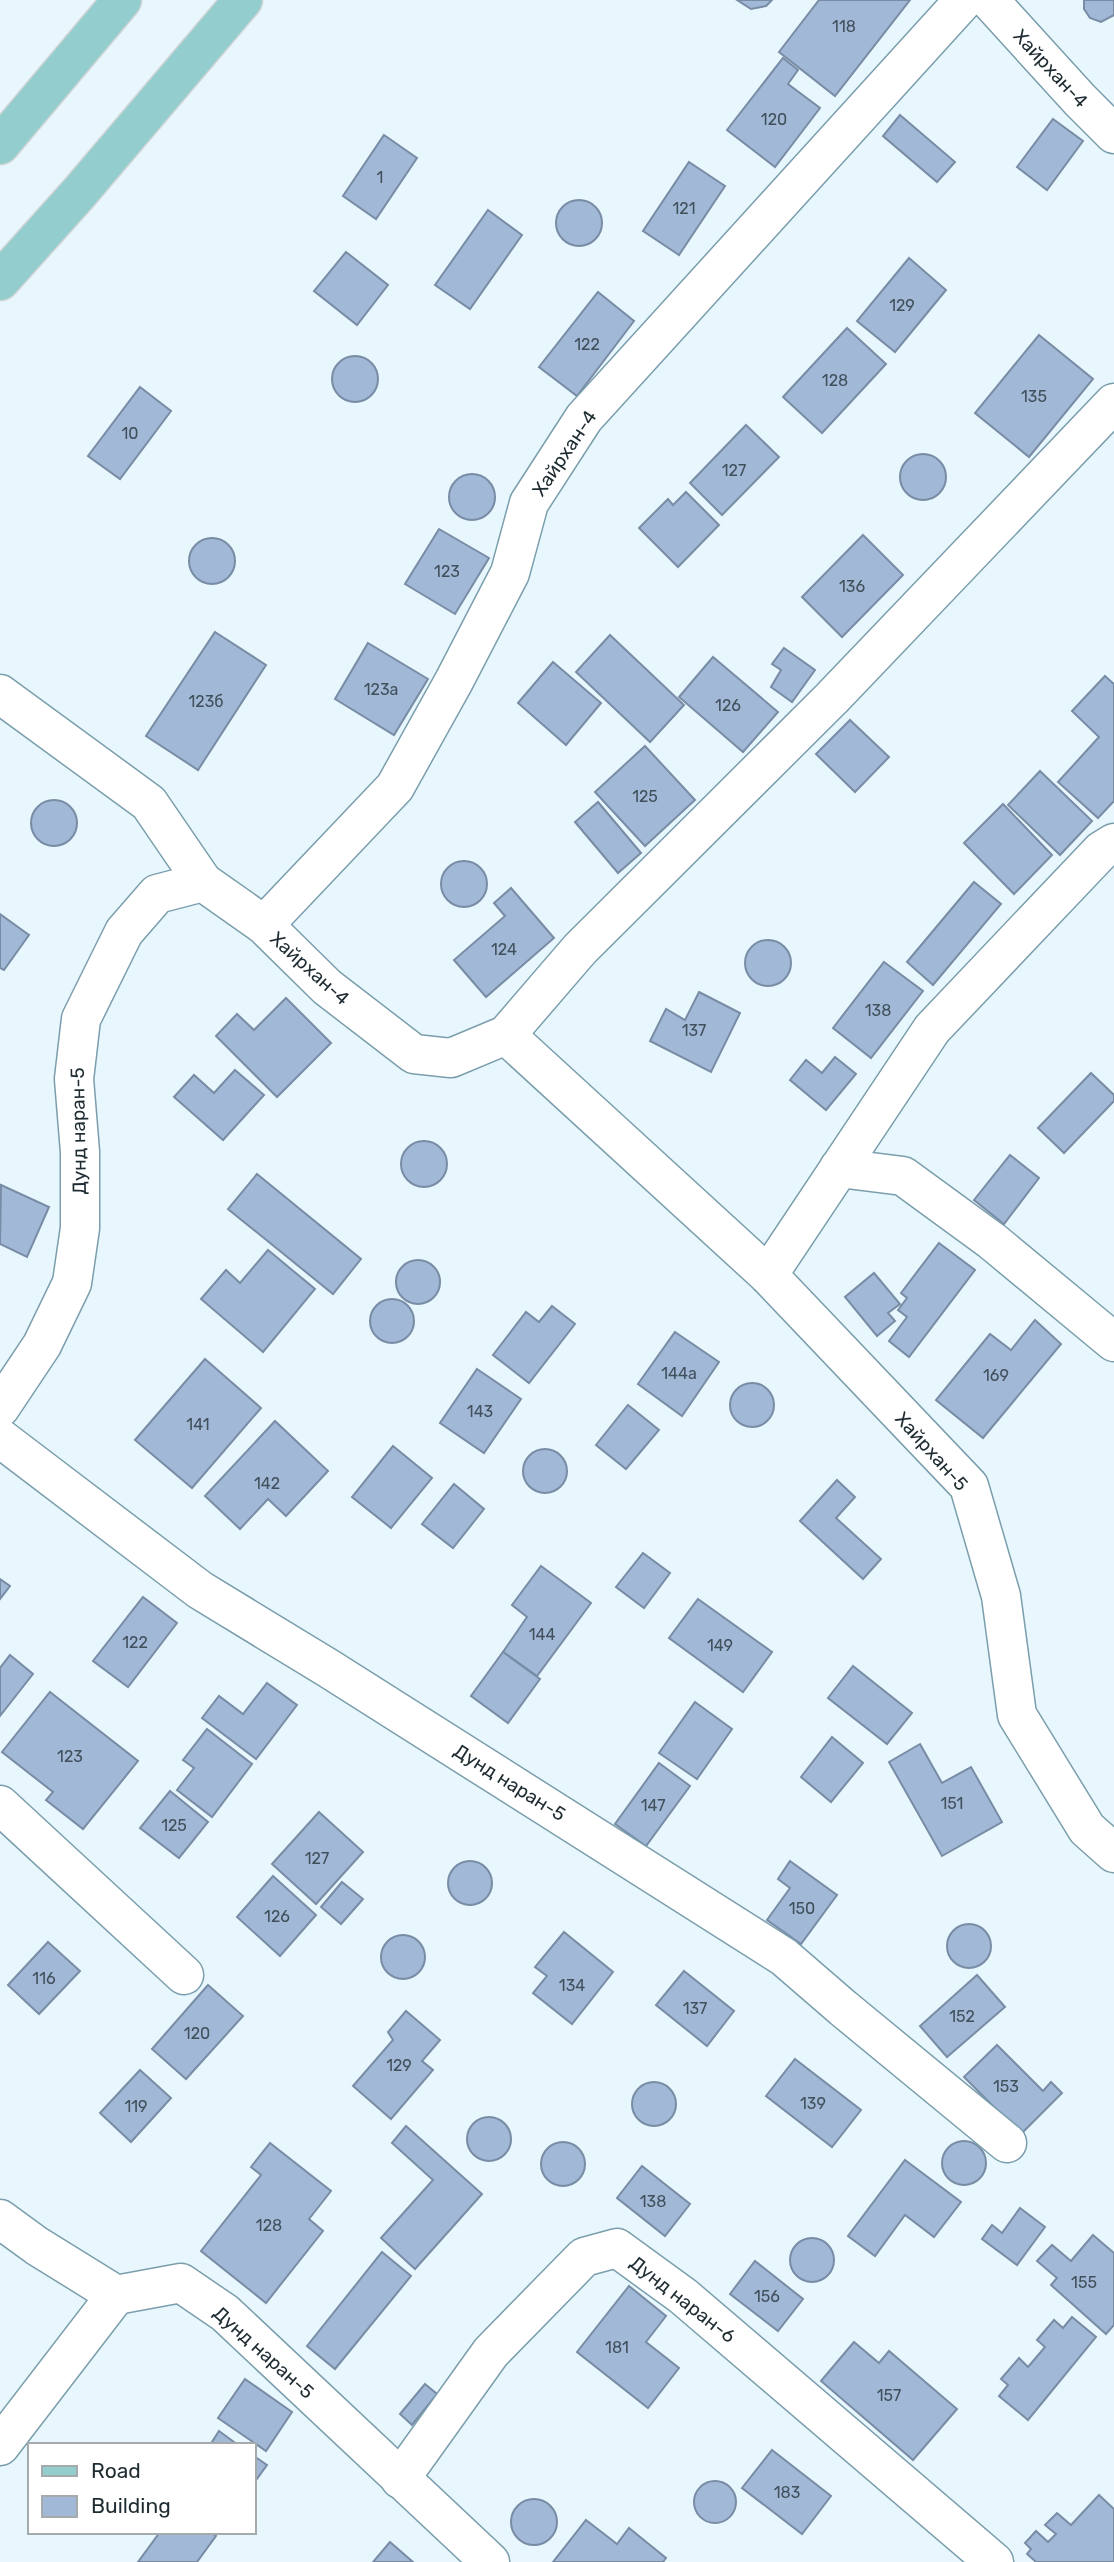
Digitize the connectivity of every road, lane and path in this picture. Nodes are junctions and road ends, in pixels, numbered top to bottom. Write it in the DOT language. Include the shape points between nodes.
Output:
graph roads {
  1 [pos="122,0"];
  2 [pos="243,0"];
  3 [pos="964,0"];
  4 [pos="989,0"];
  5 [pos="1114,134"];
  6 [pos="0,145"];
  7 [pos="0,281"];
  8 [pos="1114,403"];
  9 [pos="0,694"];
  10 [pos="1114,843"];
  11 [pos="203,882"];
  12 [pos="264,925"];
  13 [pos="506,1035"];
  14 [pos="839,1168"];
  15 [pos="768,1275"];
  16 [pos="1114,1342"];
  17 [pos="0,1408"];
  18 [pos="0,1438"];
  19 [pos="0,1805"];
  20 [pos="1114,1853"];
  21 [pos="184,1975"];
  22 [pos="1007,2143"];
  23 [pos="0,2219"];
  24 [pos="116,2295"];
  25 [pos="0,2446"];
  26 [pos="400,2479"];
  27 [pos="490,2562"];
  28 [pos="994,2562"];
  1 -- 6 [label="main road"];
  2 -- 7 [label="main road"];
  3 -- 12 [label="street, Хайрхан-4" via="584,418 529,503 510,573 395,787"];
  4 -- 5 [label="street, Хайрхан-4"];
  8 -- 13 [label="street, Хайрхан-4" via="832,698 580,949"];
  9 -- 11 [label="street" via="149,803"];
  10 -- 14 [label="street" via="932,1029"];
  11 -- 12 [label="street"];
  11 -- 17 [label="street, Дунд наран-5" via="157,894 124,932 81,1019 74,1079 80,1228 72,1283 42,1345"];
  12 -- 13 [label="street, Хайрхан-4" via="327,987 414,1054 451,1058"];
  13 -- 15 [label="street, Хайрхан-5"];
  14 -- 15 [label="street"];
  14 -- 16 [label="street" via="902,1176 992,1241"];
  15 -- 20 [label="street, Хайрхан-5" via="969,1486 1001,1596 1017,1715 1087,1829"];
  18 -- 22 [label="street, Дунд наран-5" via="200,1590 784,1956"];
  19 -- 21 [label="street"];
  23 -- 24 [label="street"];
  24 -- 25 [label="street"];
  24 -- 26 [label="street, Дунд наран-5" via="181,2283 225,2313"];
  26 -- 27 [label="street, Дунд наран-5"];
  26 -- 28 [label="street, Дунд наран-6" via="491,2352 584,2256 617,2248 683,2296"];
}
